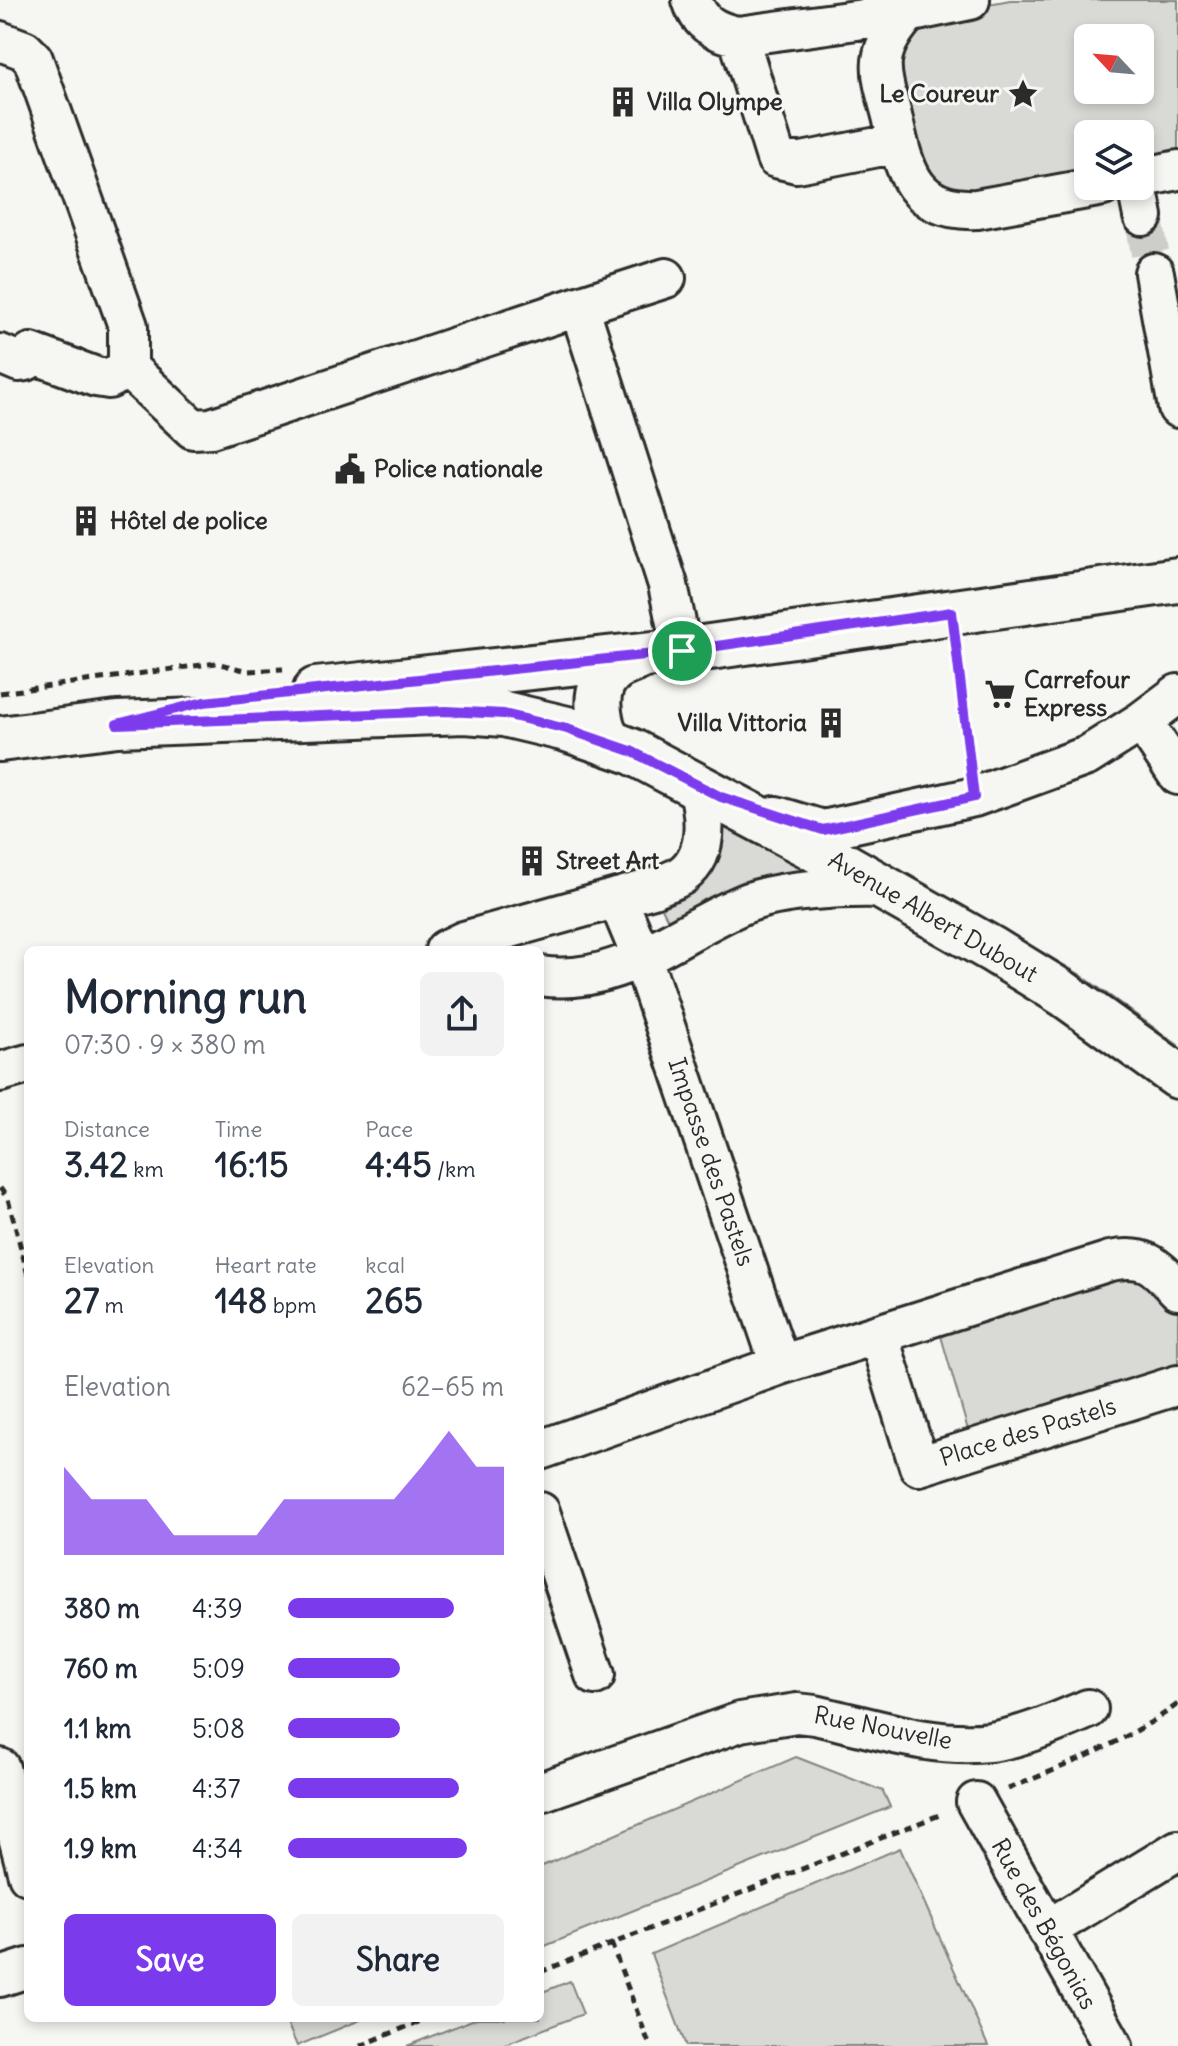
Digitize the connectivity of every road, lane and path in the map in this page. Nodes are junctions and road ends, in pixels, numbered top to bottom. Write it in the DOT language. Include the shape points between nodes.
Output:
graph roads {
  1 [pos="692,0"];
  2 [pos="970,0"];
  3 [pos="908,13"];
  4 [pos="738,36"];
  5 [pos="1,44"];
  6 [pos="898,143"];
  7 [pos="1178,170"];
  8 [pos="1154,175"];
  9 [pos="1074,191"];
  10 [pos="1154,273"];
  11 [pos="666,278"];
  12 [pos="579,306"];
  13 [pos="0,354"];
  14 [pos="128,368"];
  15 [pos="1178,408"];
  16 [pos="1178,580"];
  17 [pos="952,612"];
  18 [pos="661,654"];
  19 [pos="1178,694"];
  20 [pos="1142,721"];
  21 [pos="117,724"];
  22 [pos="6,739"];
  23 [pos="631,751"];
  24 [pos="1178,775"];
  25 [pos="709,791"];
  26 [pos="974,797"];
  27 [pos="883,888"];
  28 [pos="617,898"];
  29 [pos="453,946"];
  30 [pos="642,958"];
  31 [pos="544,977"];
  32 [pos="24,1065"];
  33 [pos="0,1072"];
  34 [pos="1178,1076"];
  35 [pos="0,1188"];
  36 [pos="24,1260"];
  37 [pos="1178,1290"];
  38 [pos="878,1334"];
  39 [pos="780,1365"];
  40 [pos="1178,1385"];
  41 [pos="544,1449"];
  42 [pos="544,1524"];
  43 [pos="595,1675"];
  44 [pos="1178,1704"];
  45 [pos="1088,1709"];
  46 [pos="0,1768"];
  47 [pos="544,1791"];
  48 [pos="976,1802"];
  49 [pos="1178,1850"];
  50 [pos="24,1860"];
  51 [pos="1047,1930"];
  52 [pos="611,1943"];
  53 [pos="24,1969"];
  54 [pos="544,1970"];
  55 [pos="0,1977"];
  56 [pos="418,2022"];
  57 [pos="360,2046"];
  58 [pos="650,2046"];
  59 [pos="1113,2046"];
  1 -- 4 [label="street" via="709,27"];
  2 -- 3 [label="street"];
  3 -- 4 [label="street"];
  3 -- 6 [label="street" via="887,42 882,61"];
  4 -- 6 [label="street" via="776,158 797,163"];
  5 -- 14 [label="street" via="24,50 33,59 128,326"];
  6 -- 9 [label="street" via="912,182 944,207 977,209"];
  7 -- 8 [label="street"];
  10 -- 15 [label="street"];
  11 -- 12 [label="street"];
  12 -- 14 [label="street" via="197,430"];
  12 -- 18 [label="street" via="668,585"];
  13 -- 14 [label="street" via="19,362 31,353 109,379"];
  16 -- 17 [label="main road"];
  17 -- 18 [label="main road"];
  17 -- 26 [label="path"];
  18 -- 21 [label="main road" via="204,702"];
  18 -- 23 [label="main road" via="611,671 600,689 598,711 608,742"];
  19 -- 20 [label="street"];
  20 -- 24 [label="street"];
  20 -- 26 [label="street" via="1087,756"];
  21 -- 22 [label="main road, Avenue Albert Dubout"];
  21 -- 23 [label="main road, Avenue Albert Dubout" via="465,711 567,729"];
  23 -- 25 [label="main road, Avenue Albert Dubout"];
  25 -- 26 [label="street" via="823,830"];
  25 -- 27 [label="main road, Avenue Albert Dubout"];
  25 -- 28 [label="street" via="694,860 682,875"];
  27 -- 30 [label="street" via="774,894"];
  27 -- 34 [label="main road, Avenue Albert Dubout" via="1064,994"];
  28 -- 29 [label="street"];
  28 -- 30 [label="street, Impasse des Pastels"];
  30 -- 31 [label="street" via="601,973"];
  30 -- 39 [label="street, Impasse des Pastels"];
  32 -- 33 [label="street"];
  35 -- 36 [label="path" via="8,1199"];
  37 -- 38 [label="street" via="1152,1264 1127,1257"];
  38 -- 39 [label="street"];
  38 -- 40 [label="street, Place des Pastels" via="919,1466"];
  39 -- 41 [label="street"];
  42 -- 43 [label="street"];
  44 -- 48 [label="path" via="1101,1751"];
  45 -- 47 [label="street, Rue Nouvelle" via="991,1742 962,1743 939,1743 815,1715 757,1718"];
  46 -- 50 [label="street"];
  48 -- 51 [label="street, Rue des Bégonias"];
  48 -- 52 [label="path"];
  49 -- 51 [label="street"];
  51 -- 59 [label="street, Rue des Bégonias"];
  52 -- 54 [label="path"];
  52 -- 58 [label="path"];
  53 -- 55 [label="street"];
  56 -- 57 [label="path"];
}
